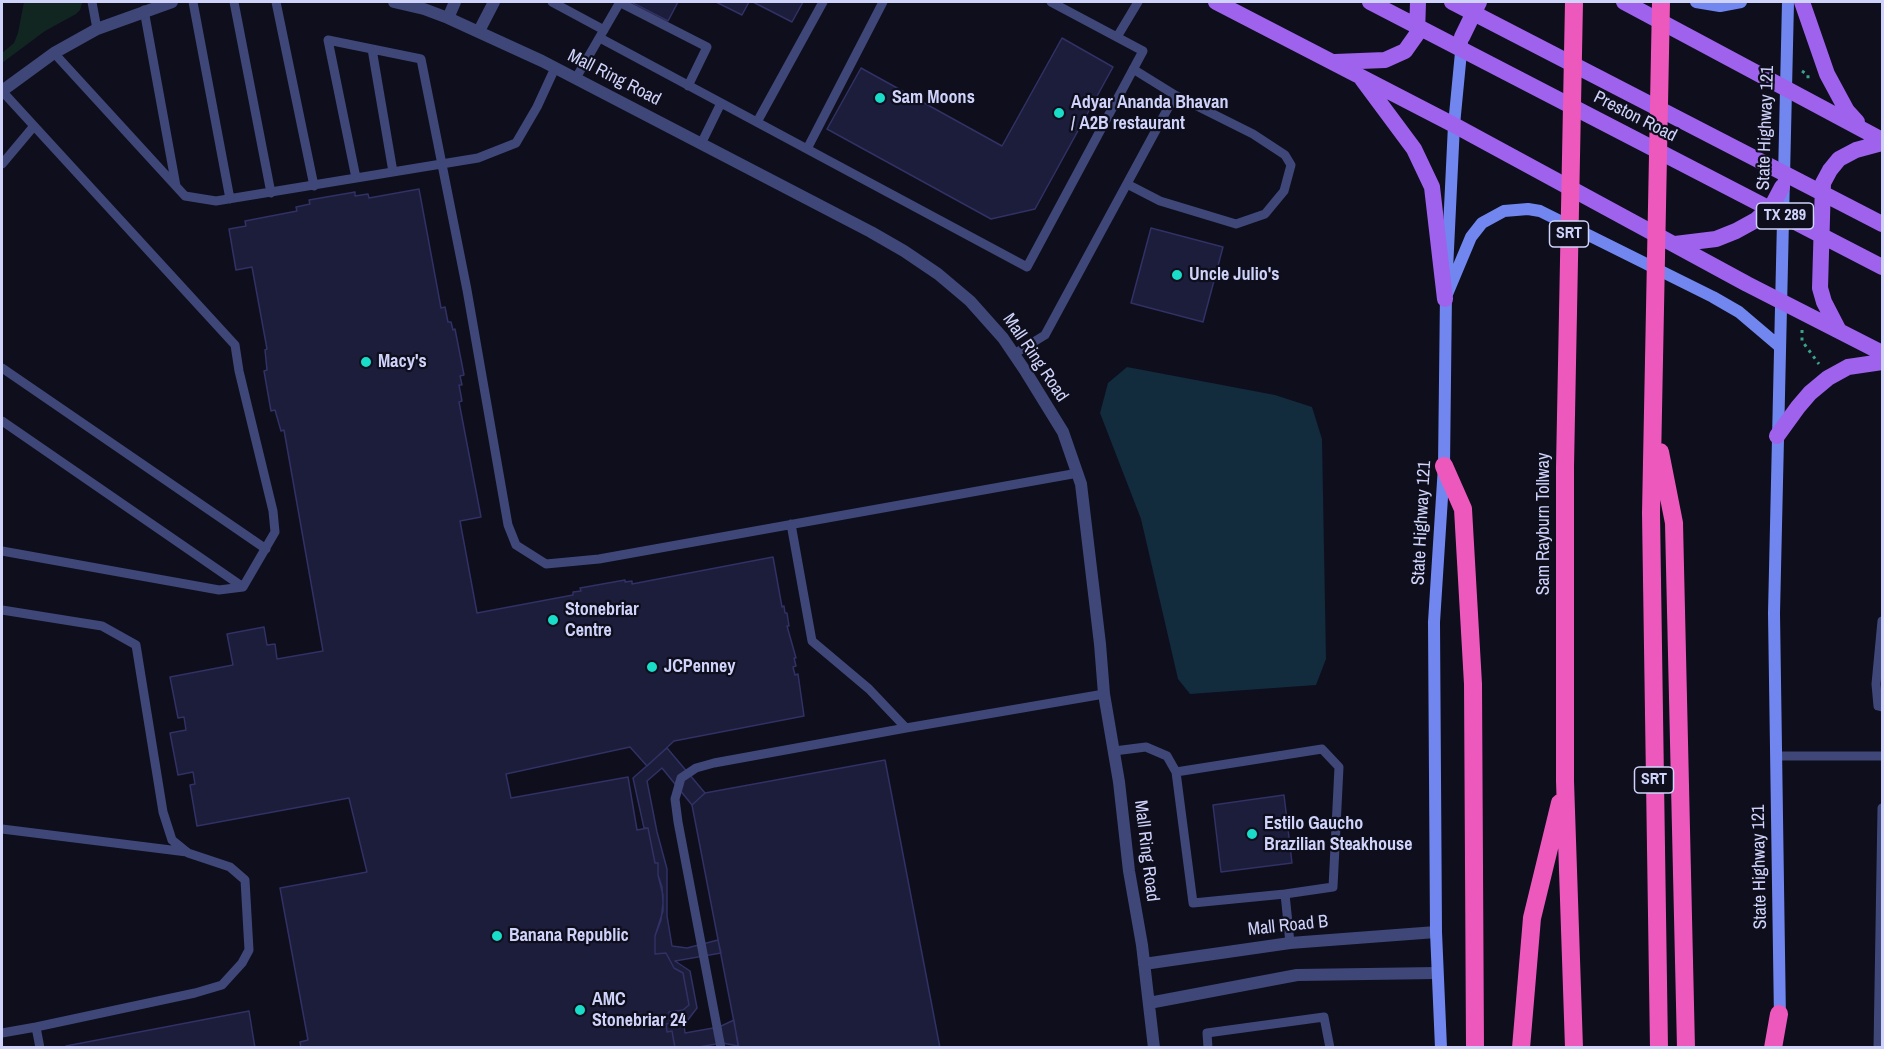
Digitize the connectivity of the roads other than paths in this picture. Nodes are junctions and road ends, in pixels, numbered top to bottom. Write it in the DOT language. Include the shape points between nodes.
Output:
graph roads {
  1 [pos="92,2"];
  2 [pos="172,2"];
  3 [pos="193,2"];
  4 [pos="234,2"];
  5 [pos="276,2"];
  6 [pos="394,2"];
  7 [pos="455,2"];
  8 [pos="495,2"];
  9 [pos="552,2"];
  10 [pos="619,2"];
  11 [pos="823,2"];
  12 [pos="883,2"];
  13 [pos="1050,2"];
  14 [pos="1138,2"];
  15 [pos="1216,2"];
  16 [pos="1370,2"];
  17 [pos="1418,2"];
  18 [pos="1452,2"];
  19 [pos="1463,2"];
  20 [pos="1479,2"];
  21 [pos="1574,2"];
  22 [pos="1624,2"];
  23 [pos="1661,2"];
  24 [pos="1696,2"];
  25 [pos="1741,2"];
  26 [pos="1788,2"];
  27 [pos="1802,2"];
  28 [pos="144,10"];
  29 [pos="448,18"];
  30 [pos="97,29"];
  31 [pos="479,31"];
  32 [pos="602,34"];
  33 [pos="1117,37"];
  34 [pos="1462,37"];
  35 [pos="372,50"];
  36 [pos="54,52"];
  37 [pos="1334,62"];
  38 [pos="555,68"];
  39 [pos="1133,69"];
  40 [pos="1360,76"];
  41 [pos="576,78"];
  42 [pos="688,86"];
  43 [pos="1786,87"];
  44 [pos="2,91"];
  45 [pos="1175,94"];
  46 [pos="721,103"];
  47 [pos="757,122"];
  48 [pos="1454,125"];
  49 [pos="34,126"];
  50 [pos="1864,130"];
  51 [pos="1882,141"];
  52 [pos="701,144"];
  53 [pos="807,149"];
  54 [pos="2,164"];
  55 [pos="441,164"];
  56 [pos="393,172"];
  57 [pos="356,178"];
  58 [pos="1127,184"];
  59 [pos="176,186"];
  60 [pos="314,186"];
  61 [pos="1782,187"];
  62 [pos="271,193"];
  63 [pos="230,199"];
  64 [pos="1882,224"];
  65 [pos="1675,244"];
  66 [pos="1882,267"];
  67 [pos="1445,299"];
  68 [pos="1780,299"];
  69 [pos="1838,329"];
  70 [pos="1779,346"];
  71 [pos="1882,353"];
  72 [pos="1014,354"];
  73 [pos="1882,362"];
  74 [pos="2,368"];
  75 [pos="1653,415"];
  76 [pos="2,421"];
  77 [pos="1777,436"];
  78 [pos="1444,466"];
  79 [pos="1078,473"];
  80 [pos="791,524"];
  81 [pos="266,549"];
  82 [pos="2,551"];
  83 [pos="243,588"];
  84 [pos="2,610"];
  85 [pos="1882,621"];
  86 [pos="1104,694"];
  87 [pos="1882,706"];
  88 [pos="906,728"];
  89 [pos="1114,751"];
  90 [pos="1777,756"];
  91 [pos="1882,756"];
  92 [pos="1176,772"];
  93 [pos="1565,781"];
  94 [pos="1882,808"];
  95 [pos="2,829"];
  96 [pos="188,853"];
  97 [pos="1285,894"];
  98 [pos="1436,932"];
  99 [pos="1290,942"];
  100 [pos="1881,944"];
  101 [pos="1144,964"];
  102 [pos="1437,972"];
  103 [pos="1149,1003"];
  104 [pos="1779,1014"];
  105 [pos="36,1027"];
  106 [pos="2,1033"];
  107 [pos="40,1047"];
  108 [pos="721,1047"];
  109 [pos="1154,1047"];
  110 [pos="1208,1047"];
  111 [pos="1330,1047"];
  112 [pos="1441,1047"];
  113 [pos="1475,1047"];
  114 [pos="1521,1047"];
  115 [pos="1574,1047"];
  116 [pos="1659,1047"];
  117 [pos="1686,1047"];
  118 [pos="1773,1047"];
  119 [pos="1780,1047"];
  120 [pos="1878,1047"];
  1 -- 30 [label="lane"];
  2 -- 28 [label="street"];
  3 -- 63 [label="lane"];
  4 -- 62 [label="lane"];
  5 -- 60 [label="lane"];
  6 -- 29 [label="street, Mall Ring Road"];
  7 -- 29 [label="street"];
  8 -- 31 [label="street"];
  9 -- 32 [label="lane"];
  10 -- 32 [label="lane"];
  10 -- 42 [label="lane" via="707,47"];
  11 -- 47 [label="lane"];
  12 -- 53 [label="lane"];
  13 -- 33 [label="lane"];
  14 -- 33 [label="lane"];
  15 -- 37 [label="main road"];
  16 -- 66 [label="main road, Preston Road / TX 289"];
  17 -- 37 [label="main road" via="1417,34 1405,51 1385,60"];
  18 -- 64 [label="main road, Preston Road / TX 289"];
  19 -- 34 [label="main road, State Highway 121"];
  20 -- 34 [label="main road"];
  21 -- 93 [label="highway, Sam Rayburn Tollway / SRT" via="1565,467"];
  22 -- 43 [label="main road"];
  23 -- 75 [label="highway, SRT"];
  24 -- 25 [label="main road" via="1720,6"];
  26 -- 43 [label="main road, State Highway 121"];
  27 -- 50 [label="main road" via="1831,82 1847,111"];
  28 -- 30 [label="street"];
  28 -- 59 [label="lane"];
  29 -- 31 [label="street, Mall Ring Road"];
  30 -- 36 [label="street"];
  31 -- 38 [label="street, Mall Ring Road"];
  32 -- 41 [label="lane"];
  32 -- 42 [label="lane"];
  33 -- 39 [label="lane" via="1143,51"];
  34 -- 48 [label="main road, State Highway 121"];
  35 -- 55 [label="lane" via="421,59"];
  35 -- 56 [label="lane"];
  35 -- 57 [label="lane" via="328,40"];
  36 -- 44 [label="street"];
  36 -- 59 [label="lane"];
  37 -- 40 [label="main road"];
  38 -- 41 [label="street, Mall Ring Road"];
  38 -- 55 [label="lane" via="516,143 478,158"];
  39 -- 45 [label="lane"];
  39 -- 53 [label="lane" via="1027,267"];
  40 -- 48 [label="main road"];
  40 -- 67 [label="main road" via="1414,149 1432,187"];
  41 -- 52 [label="street, Mall Ring Road"];
  42 -- 46 [label="lane"];
  43 -- 50 [label="main road"];
  43 -- 61 [label="main road, State Highway 121"];
  44 -- 49 [label="lane"];
  45 -- 58 [label="lane"];
  45 -- 58 [label="lane" via="1285,155 1291,165 1284,191 1265,214 1236,224 1160,201"];
  46 -- 47 [label="lane"];
  46 -- 52 [label="lane"];
  47 -- 53 [label="lane"];
  48 -- 65 [label="main road"];
  48 -- 67 [label="main road, State Highway 121"];
  49 -- 54 [label="lane"];
  49 -- 81 [label="lane" via="235,345 273,511 275,532"];
  50 -- 51 [label="main road"];
  51 -- 69 [label="main road" via="1839,159 1823,183 1820,288"];
  52 -- 72 [label="street, Mall Ring Road" via="915,258 970,301"];
  55 -- 56 [label="lane"];
  55 -- 80 [label="lane" via="508,525 516,545 546,564 599,559"];
  56 -- 57 [label="lane"];
  57 -- 60 [label="lane"];
  58 -- 72 [label="lane" via="1045,335"];
  59 -- 63 [label="lane" via="185,196"];
  60 -- 62 [label="lane"];
  61 -- 65 [label="main road" via="1773,204 1736,231 1716,239"];
  61 -- 68 [label="main road, State Highway 121"];
  62 -- 63 [label="lane"];
  65 -- 68 [label="main road"];
  67 -- 70 [label="main road" via="1471,237 1482,224 1504,211 1528,209 1713,297 1739,312"];
  67 -- 78 [label="main road, State Highway 121"];
  68 -- 69 [label="main road"];
  68 -- 70 [label="main road, State Highway 121"];
  69 -- 71 [label="main road"];
  70 -- 77 [label="main road, State Highway 121"];
  72 -- 79 [label="street, Mall Ring Road" via="1063,432"];
  73 -- 77 [label="main road" via="1848,368 1828,378 1798,406"];
  74 -- 81 [label="lane"];
  75 -- 116 [label="highway, SRT"];
  75 -- 117 [label="highway" via="1674,523"];
  76 -- 83 [label="lane"];
  77 -- 90 [label="main road, State Highway 121"];
  78 -- 98 [label="main road, State Highway 121" via="1434,622"];
  78 -- 113 [label="highway" via="1463,509 1473,684"];
  79 -- 80 [label="lane"];
  79 -- 86 [label="street, Mall Ring Road"];
  80 -- 88 [label="lane" via="812,641 869,689"];
  81 -- 83 [label="lane"];
  82 -- 83 [label="lane" via="219,590"];
  84 -- 96 [label="lane" via="102,627 136,645 163,812 172,840"];
  85 -- 87 [label="lane" via="1876,684 1878,706"];
  86 -- 88 [label="lane"];
  86 -- 89 [label="street, Mall Ring Road"];
  88 -- 108 [label="lane" via="714,763 681,778 675,799 678,822"];
  89 -- 92 [label="lane" via="1146,747 1167,756"];
  89 -- 101 [label="street, Mall Ring Road"];
  90 -- 91 [label="lane"];
  90 -- 104 [label="main road, State Highway 121"];
  92 -- 97 [label="lane" via="1193,903"];
  92 -- 97 [label="lane" via="1322,749 1339,768 1333,887"];
  93 -- 114 [label="highway" via="1532,918"];
  93 -- 115 [label="highway, Sam Rayburn Tollway / SRT"];
  94 -- 100 [label="lane"];
  95 -- 96 [label="lane"];
  96 -- 105 [label="lane" via="230,867 245,880 249,950 242,963 222,985"];
  97 -- 99 [label="lane"];
  98 -- 99 [label="street, Mall Road B"];
  98 -- 102 [label="main road, State Highway 121"];
  99 -- 101 [label="street, Mall Road B"];
  100 -- 120 [label="lane"];
  101 -- 103 [label="street, Mall Ring Road"];
  102 -- 103 [label="street" via="1297,975"];
  102 -- 112 [label="main road, State Highway 121"];
  103 -- 109 [label="street, Mall Ring Road"];
  104 -- 118 [label="highway"];
  104 -- 119 [label="main road, State Highway 121"];
  105 -- 106 [label="lane"];
  105 -- 107 [label="lane"];
  110 -- 111 [label="lane" via="1207,1033 1324,1017"];
}
